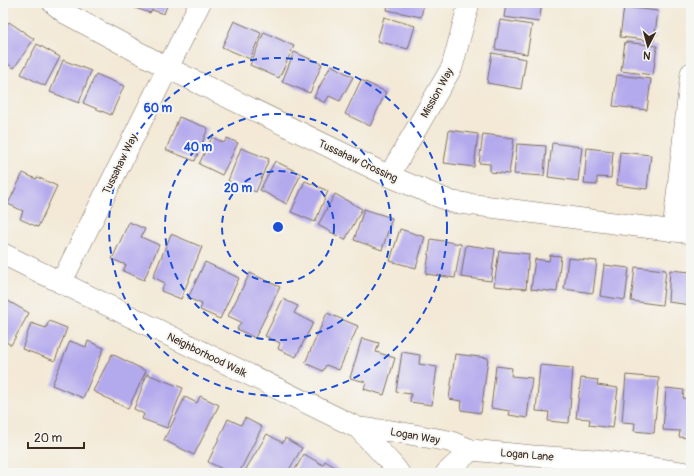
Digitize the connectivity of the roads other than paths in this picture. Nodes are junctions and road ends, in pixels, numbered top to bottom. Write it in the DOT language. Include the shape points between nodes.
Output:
graph roads {
  1 [pos="53,3"];
  2 [pos="200,3"];
  3 [pos="469,3"];
  4 [pos="168,68"];
  5 [pos="691,73"];
  6 [pos="389,176"];
  7 [pos="682,232"];
  8 [pos="3,254"];
  9 [pos="61,283"];
  10 [pos="358,428"];
  11 [pos="471,450"];
  12 [pos="399,473"];
  13 [pos="446,473"];
  14 [pos="688,473"];
  1 -- 4 [label="street, Tussahaw Crossing" via="64,13"];
  2 -- 4 [label="street, Tussahaw Way"];
  3 -- 6 [label="street, Mission Way" via="452,67"];
  4 -- 6 [label="street, Tussahaw Crossing"];
  4 -- 9 [label="street, Tussahaw Way"];
  5 -- 7 [label="street"];
  6 -- 7 [label="street, Tussahaw Crossing" via="452,202"];
  8 -- 9 [label="street, Neighborhood Walk"];
  9 -- 10 [label="street, Neighborhood Walk"];
  10 -- 11 [label="street, Logan Way" via="392,431 449,442"];
  10 -- 12 [label="street, Neighborhood Walk"];
  11 -- 13 [label="street"];
  11 -- 14 [label="street, Logan Lane" via="596,460"];
}
